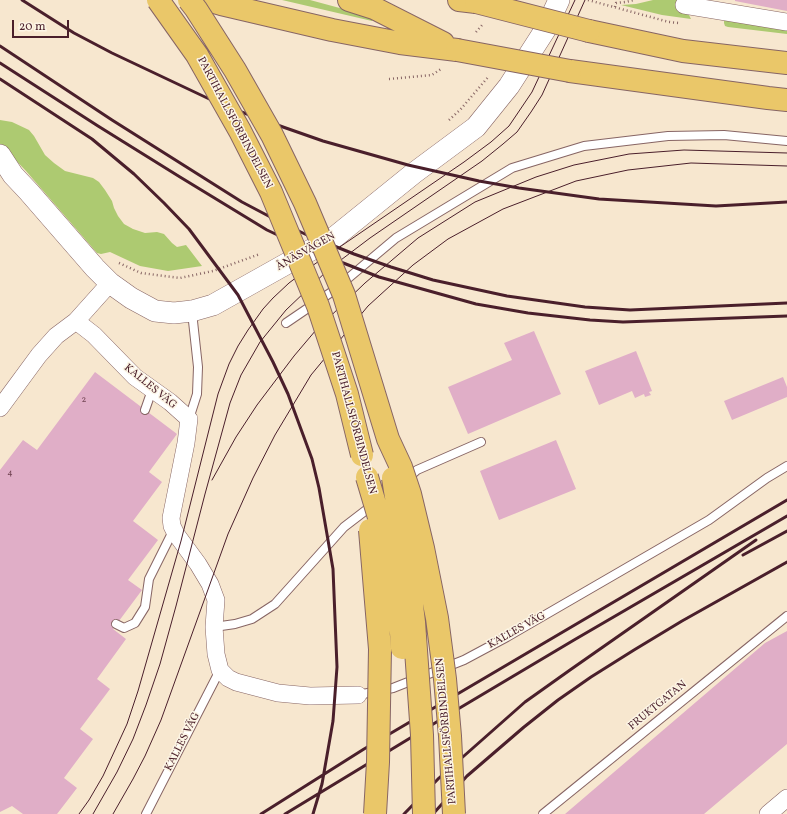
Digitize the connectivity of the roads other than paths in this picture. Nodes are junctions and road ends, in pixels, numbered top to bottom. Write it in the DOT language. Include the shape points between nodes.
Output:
graph roads {
  1 [pos="158,0"];
  2 [pos="189,0"];
  3 [pos="208,0"];
  4 [pos="349,0"];
  5 [pos="559,0"];
  6 [pos="469,1"];
  7 [pos="684,5"];
  8 [pos="787,22"];
  9 [pos="457,50"];
  10 [pos="787,63"];
  11 [pos="787,100"];
  12 [pos="787,141"];
  13 [pos="0,155"];
  14 [pos="7,172"];
  15 [pos="110,283"];
  16 [pos="192,311"];
  17 [pos="76,321"];
  18 [pos="286,323"];
  19 [pos="152,390"];
  20 [pos="2,402"];
  21 [pos="145,410"];
  22 [pos="189,420"];
  23 [pos="388,439"];
  24 [pos="481,442"];
  25 [pos="787,466"];
  26 [pos="367,477"];
  27 [pos="174,529"];
  28 [pos="787,616"];
  29 [pos="116,624"];
  30 [pos="214,628"];
  31 [pos="220,670"];
  32 [pos="358,695"];
  33 [pos="787,798"];
  34 [pos="146,814"];
  35 [pos="375,814"];
  36 [pos="409,814"];
  37 [pos="424,814"];
  38 [pos="454,814"];
  39 [pos="543,814"];
  40 [pos="768,814"];
  1 -- 26 [label="highway, PARTIHALLSFÖRBINDELSEN, bridge" via="197,55 271,192 318,306 347,394"];
  2 -- 23 [label="highway, PARTIHALLSFÖRBINDELSEN, bridge" via="235,70 272,135 305,203 344,295"];
  3 -- 9 [label="highway" via="332,30 400,43"];
  4 -- 9 [label="highway" via="374,8"];
  5 -- 16 [label="street, ÅNÄSVÄGEN" via="545,30 513,80 476,128 414,173 336,236 213,305"];
  6 -- 10 [label="highway, bridge" via="683,51"];
  7 -- 8 [label="street"];
  9 -- 11 [label="highway, bridge" via="570,71"];
  12 -- 18 [label="lane" via="724,135 668,136 584,146 512,168 396,238 333,291"];
  13 -- 14 [label="street, ÅNÄSVÄGEN"];
  14 -- 15 [label="street, ÅNÄSVÄGEN" via="29,192"];
  15 -- 16 [label="street, ÅNÄSVÄGEN" via="155,311"];
  15 -- 17 [label="street"];
  16 -- 22 [label="lane, KALLES VÄG" via="198,367 197,394"];
  17 -- 19 [label="street, KALLES VÄG"];
  17 -- 20 [label="street" via="56,336 38,355"];
  19 -- 21 [label="lane"];
  19 -- 22 [label="street, KALLES VÄG" via="170,402"];
  22 -- 27 [label="street, KALLES VÄG" via="171,518"];
  23 -- 37 [label="highway, PARTIHALLSFÖRBINDELSEN, bridge" via="414,622 422,734"];
  23 -- 38 [label="highway, PARTIHALLSFÖRBINDELSEN, bridge" via="410,494 437,618 450,736"];
  24 -- 30 [label="lane" via="417,470 344,528 275,604 252,619"];
  25 -- 32 [label="lane, KALLES VÄG" via="708,520 470,657 393,688"];
  26 -- 35 [label="highway, bridge" via="380,649"];
  26 -- 36 [label="highway, PARTIHALLSFÖRBINDELSEN, bridge" via="391,567 401,633 409,744"];
  27 -- 29 [label="lane" via="149,579 145,607 135,623 124,628"];
  27 -- 30 [label="street, KALLES VÄG" via="210,584 216,600"];
  28 -- 39 [label="lane, FRUKTGATAN"];
  30 -- 31 [label="street, KALLES VÄG"];
  31 -- 32 [label="street, KALLES VÄG" via="236,682 278,693 310,696"];
  31 -- 34 [label="lane, KALLES VÄG"];
  33 -- 40 [label="street"];
}
